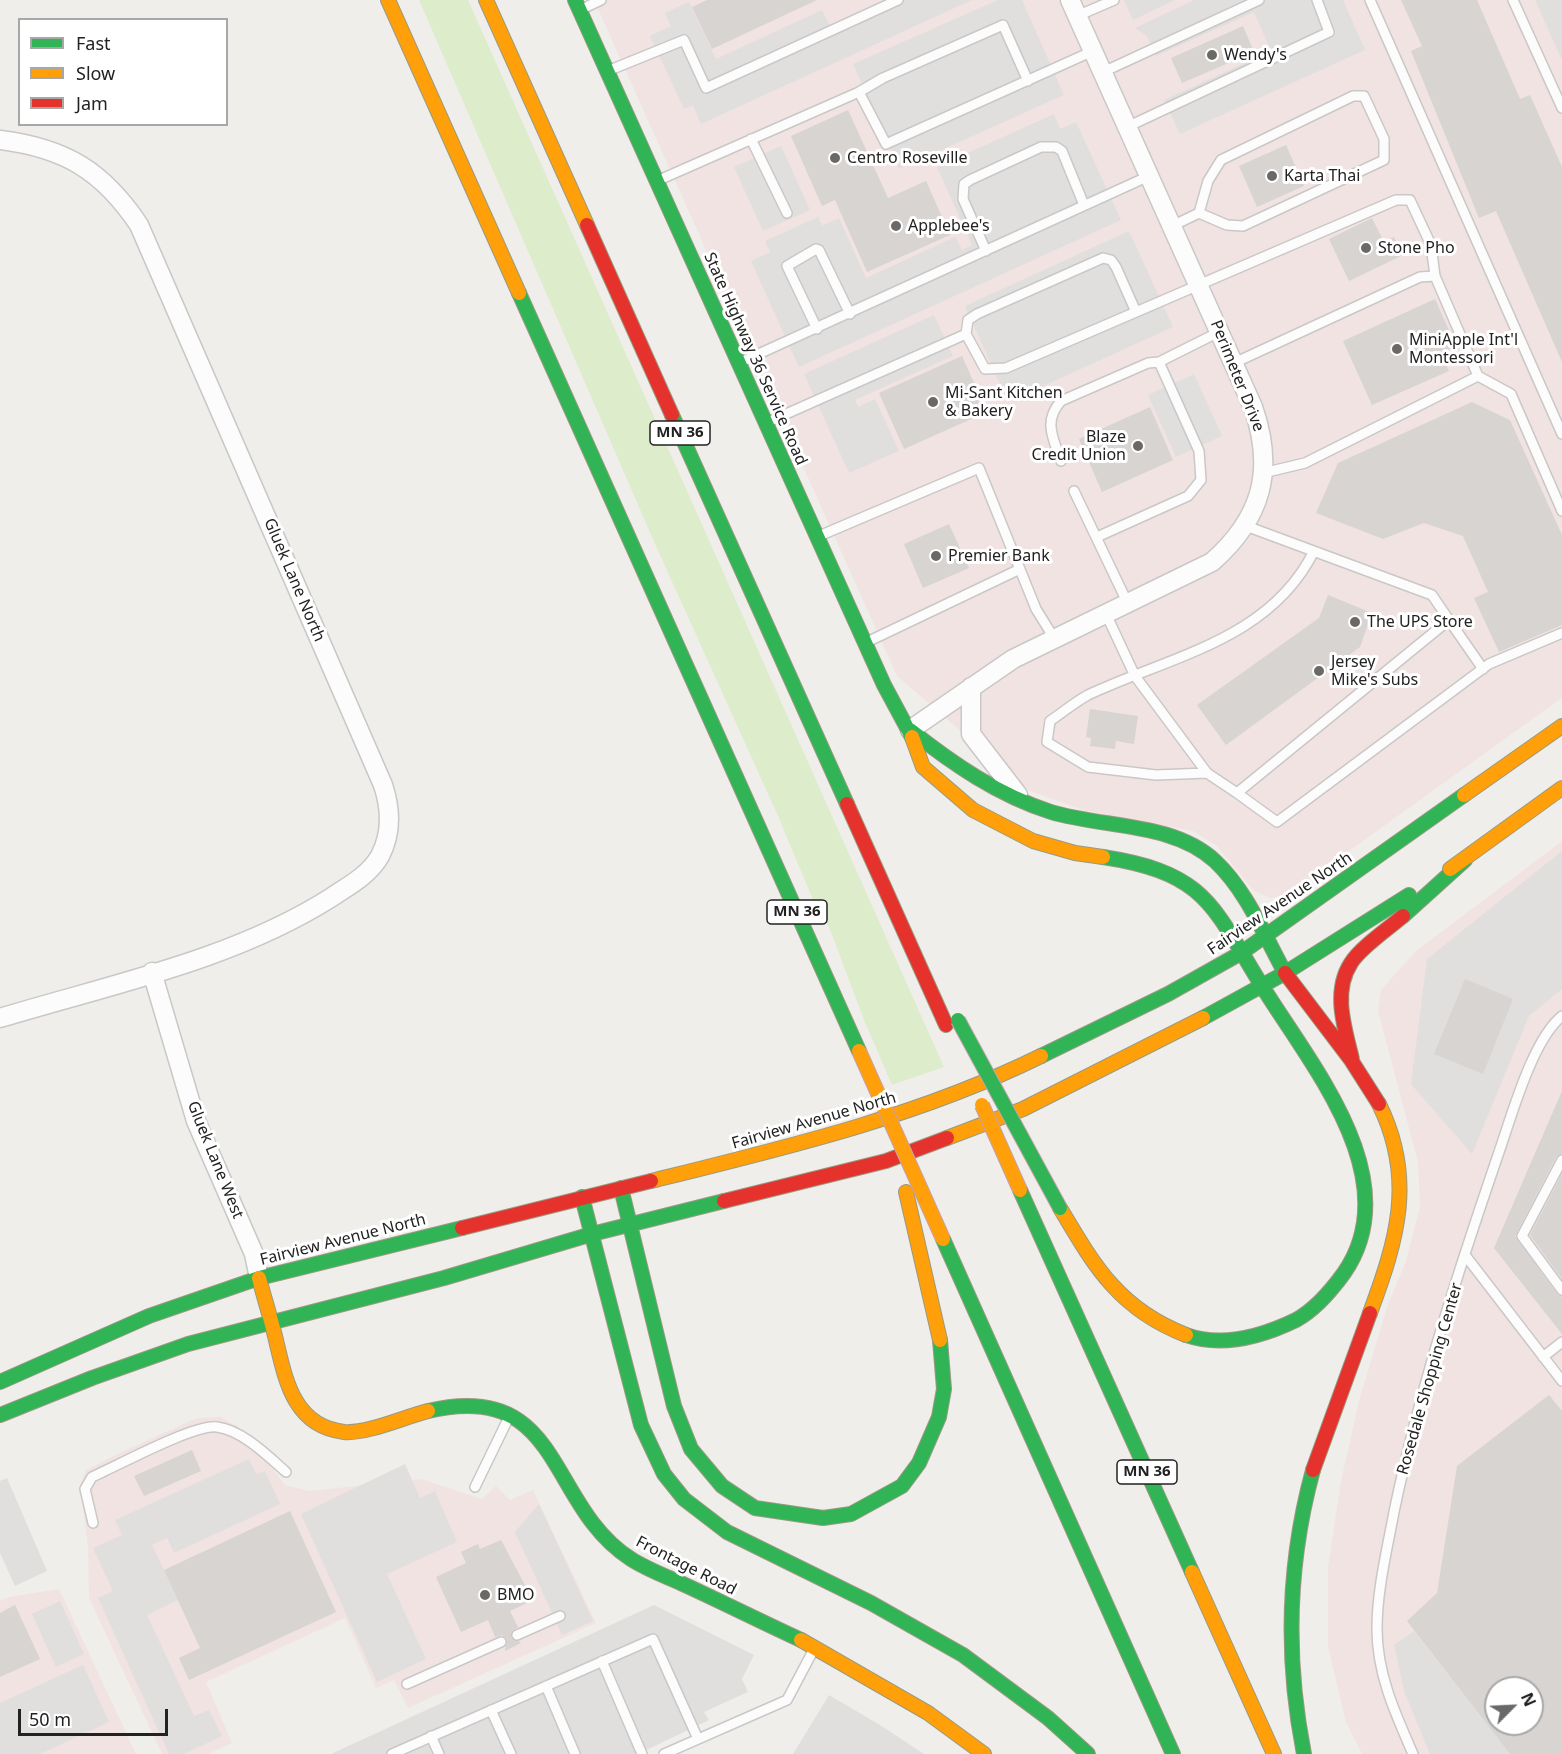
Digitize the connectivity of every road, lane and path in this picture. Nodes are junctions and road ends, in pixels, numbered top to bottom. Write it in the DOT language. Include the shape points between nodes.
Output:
graph roads {
  1 [pos="388,0"];
  2 [pos="486,0"];
  3 [pos="601,0"];
  4 [pos="898,0"];
  5 [pos="1114,0"];
  6 [pos="1259,0"];
  7 [pos="1317,0"];
  8 [pos="1370,0"];
  9 [pos="1513,0"];
  10 [pos="578,5"];
  11 [pos="1074,8"];
  12 [pos="1093,51"];
  13 [pos="608,71"];
  14 [pos="1103,72"];
  15 [pos="1028,81"];
  16 [pos="859,92"];
  17 [pos="1562,108"];
  18 [pos="1127,127"];
  19 [pos="751,139"];
  20 [pos="0,140"];
  21 [pos="1149,176"];
  22 [pos="657,181"];
  23 [pos="1084,205"];
  24 [pos="787,213"];
  25 [pos="1198,213"];
  26 [pos="1172,226"];
  27 [pos="986,251"];
  28 [pos="1435,276"];
  29 [pos="1198,285"];
  30 [pos="1136,312"];
  31 [pos="850,314"];
  32 [pos="818,329"];
  33 [pos="1219,332"];
  34 [pos="966,334"];
  35 [pos="1159,362"];
  36 [pos="739,363"];
  37 [pos="1233,363"];
  38 [pos="1478,376"];
  39 [pos="766,423"];
  40 [pos="1562,434"];
  41 [pos="1061,461"];
  42 [pos="1263,473"];
  43 [pos="1074,491"];
  44 [pos="1562,511"];
  45 [pos="1246,526"];
  46 [pos="817,537"];
  47 [pos="1097,537"];
  48 [pos="1314,551"];
  49 [pos="1020,569"];
  50 [pos="1128,604"];
  51 [pos="1106,614"];
  52 [pos="1449,620"];
  53 [pos="1562,633"];
  54 [pos="1054,638"];
  55 [pos="865,643"];
  56 [pos="1483,669"];
  57 [pos="1135,676"];
  58 [pos="971,687"];
  59 [pos="1562,726"];
  60 [pos="910,730"];
  61 [pos="1207,773"];
  62 [pos="1562,788"];
  63 [pos="1237,793"];
  64 [pos="1025,803"];
  65 [pos="1465,860"];
  66 [pos="1264,937"];
  67 [pos="1242,953"];
  68 [pos="152,972"];
  69 [pos="1285,973"];
  70 [pos="1262,986"];
  71 [pos="1562,1017"];
  72 [pos="0,1018"];
  73 [pos="952,1022"];
  74 [pos="955,1045"];
  75 [pos="1353,1061"];
  76 [pos="969,1076"];
  77 [pos="905,1153"];
  78 [pos="1562,1160"];
  79 [pos="621,1188"];
  80 [pos="582,1197"];
  81 [pos="629,1226"];
  82 [pos="592,1234"];
  83 [pos="1466,1255"];
  84 [pos="258,1278"];
  85 [pos="1562,1290"];
  86 [pos="271,1321"];
  87 [pos="1562,1342"];
  88 [pos="1543,1357"];
  89 [pos="0,1382"];
  90 [pos="1562,1382"];
  91 [pos="510,1414"];
  92 [pos="0,1415"];
  93 [pos="286,1472"];
  94 [pos="475,1487"];
  95 [pos="93,1522"];
  96 [pos="561,1616"];
  97 [pos="517,1635"];
  98 [pos="501,1642"];
  99 [pos="815,1647"];
  100 [pos="602,1661"];
  101 [pos="407,1684"];
  102 [pos="546,1686"];
  103 [pos="491,1710"];
  104 [pos="431,1736"];
  105 [pos="698,1739"];
  106 [pos="392,1754"];
  107 [pos="439,1754"];
  108 [pos="511,1754"];
  109 [pos="575,1754"];
  110 [pos="642,1754"];
  111 [pos="664,1754"];
  112 [pos="984,1754"];
  113 [pos="1088,1754"];
  114 [pos="1173,1754"];
  115 [pos="1274,1754"];
  116 [pos="1304,1754"];
  117 [pos="1413,1754"];
  1 -- 77 [label="main road, MN 36, bridge"];
  2 -- 73 [label="main road, MN 36" via="874,865"];
  3 -- 10 [label="lane"];
  4 -- 13 [label="lane" via="706,88 684,40"];
  5 -- 11 [label="lane"];
  6 -- 14 [label="lane"];
  7 -- 18 [label="lane" via="1329,32"];
  8 -- 40 [label="lane"];
  9 -- 17 [label="lane"];
  10 -- 13 [label="main road, State Highway 36 Service Road"];
  11 -- 12 [label="street, Perimeter Drive"];
  12 -- 14 [label="street, Perimeter Drive"];
  12 -- 15 [label="lane"];
  13 -- 22 [label="main road, State Highway 36 Service Road"];
  14 -- 18 [label="street, Perimeter Drive"];
  15 -- 16 [label="lane" via="886,144"];
  15 -- 16 [label="lane" via="1003,25"];
  16 -- 19 [label="lane"];
  18 -- 21 [label="street, Perimeter Drive"];
  19 -- 22 [label="lane"];
  19 -- 24 [label="lane"];
  20 -- 68 [label="street, Gluek Lane North" via="28,143 81,164 111,189 139,225 389,804 386,841 379,857 357,881 268,932"];
  21 -- 23 [label="lane"];
  21 -- 26 [label="street, Perimeter Drive"];
  22 -- 36 [label="main road, State Highway 36 Service Road"];
  23 -- 27 [label="lane"];
  23 -- 27 [label="lane" via="1062,151 1056,147 1041,147 970,180 964,184 963,199"];
  25 -- 25 [label="lane" via="1227,225 1243,226 1384,160 1384,139 1364,96 1353,96 1221,160 1208,181"];
  25 -- 26 [label="lane"];
  26 -- 29 [label="street, Perimeter Drive"];
  27 -- 31 [label="lane"];
  28 -- 29 [label="lane" via="1431,245 1410,200 1396,200"];
  28 -- 37 [label="lane" via="1420,277"];
  28 -- 38 [label="lane"];
  29 -- 30 [label="lane"];
  29 -- 33 [label="street, Perimeter Drive"];
  30 -- 34 [label="lane" via="1006,368 993,370 985,369"];
  30 -- 34 [label="lane" via="1116,267 1111,260 1102,258 977,314 968,320"];
  31 -- 32 [label="lane"];
  31 -- 32 [label="lane" via="816,249 787,266"];
  32 -- 36 [label="lane"];
  33 -- 35 [label="lane"];
  33 -- 37 [label="street, Perimeter Drive"];
  34 -- 39 [label="lane"];
  35 -- 41 [label="lane" via="1148,363 1061,401 1052,411 1051,434"];
  35 -- 47 [label="lane" via="1199,451 1201,480 1188,496"];
  36 -- 39 [label="main road, State Highway 36 Service Road"];
  37 -- 42 [label="street, Perimeter Drive" via="1261,429"];
  38 -- 42 [label="lane" via="1305,463"];
  38 -- 44 [label="lane" via="1511,394"];
  39 -- 46 [label="main road, State Highway 36 Service Road"];
  42 -- 45 [label="street, Perimeter Drive" via="1257,502"];
  43 -- 47 [label="lane"];
  45 -- 48 [label="lane"];
  45 -- 50 [label="street, Perimeter Drive" via="1212,562"];
  46 -- 49 [label="lane" via="979,468"];
  46 -- 55 [label="main road, State Highway 36 Service Road"];
  47 -- 50 [label="lane"];
  48 -- 52 [label="lane" via="1432,595"];
  48 -- 57 [label="lane" via="1303,574 1286,595 1255,621"];
  49 -- 54 [label="lane" via="1036,609"];
  49 -- 55 [label="lane"];
  50 -- 51 [label="street, Perimeter Drive"];
  51 -- 54 [label="street, Perimeter Drive"];
  51 -- 57 [label="lane"];
  52 -- 56 [label="lane"];
  52 -- 63 [label="lane"];
  53 -- 56 [label="lane"];
  54 -- 58 [label="street, Perimeter Drive"];
  55 -- 60 [label="main road, State Highway 36 Service Road"];
  56 -- 63 [label="lane" via="1277,822"];
  57 -- 61 [label="lane"];
  57 -- 61 [label="lane" via="1086,696 1050,722 1047,742 1088,767 1155,775"];
  58 -- 60 [label="street, Perimeter Drive"];
  58 -- 64 [label="street" via="971,734"];
  59 -- 66 [label="main road, Fairview Avenue North"];
  60 -- 64 [label="main road" via="988,786"];
  60 -- 67 [label="main road" via="920,765 979,814 1022,836 1072,852 1167,870 1198,891"];
  61 -- 63 [label="lane"];
  62 -- 65 [label="main road"];
  64 -- 66 [label="main road" via="1073,818 1168,837 1201,850 1227,874"];
  65 -- 69 [label="main road"];
  65 -- 75 [label="main road" via="1351,962 1341,986 1343,1022"];
  66 -- 67 [label="main road, Fairview Avenue North"];
  66 -- 69 [label="main road"];
  67 -- 70 [label="main road"];
  67 -- 79 [label="main road, Fairview Avenue North" via="1029,1062 921,1107 781,1149"];
  68 -- 72 [label="street, Gluek Lane North"];
  68 -- 84 [label="street, Gluek Lane West" via="196,1121 254,1254"];
  69 -- 70 [label="main road"];
  69 -- 75 [label="main road" via="1306,1006"];
  70 -- 73 [label="main road, bridge" via="1331,1097 1361,1163 1364,1216 1348,1266 1333,1290 1313,1310 1283,1329 1229,1340 1184,1335 1158,1324 1108,1284"];
  70 -- 81 [label="main road" via="1064,1090 886,1161"];
  71 -- 83 [label="lane, Rosedale Shopping Center" via="1546,1033 1535,1056"];
  73 -- 74 [label="main road, MN 36"];
  75 -- 116 [label="main road" via="1392,1130 1399,1159 1401,1199 1392,1252 1315,1461 1302,1513 1291,1628 1293,1684"];
  76 -- 115 [label="main road, MN 36, bridge"];
  77 -- 81 [label="main road" via="906,1192 939,1330 944,1389 931,1441 902,1486 851,1514 803,1517 755,1508 722,1486 692,1449 674,1406"];
  77 -- 114 [label="main road, MN 36, bridge"];
  78 -- 85 [label="lane" via="1522,1236"];
  79 -- 80 [label="main road, Fairview Avenue North"];
  79 -- 81 [label="main road"];
  80 -- 82 [label="main road"];
  80 -- 84 [label="main road, Fairview Avenue North"];
  81 -- 82 [label="main road"];
  82 -- 86 [label="main road" via="444,1278"];
  82 -- 113 [label="main road" via="641,1425 652,1456 684,1501 727,1532 918,1626 1031,1703"];
  83 -- 88 [label="lane"];
  83 -- 117 [label="lane, Rosedale Shopping Center" via="1409,1445 1377,1611 1381,1673"];
  84 -- 86 [label="main road, Frontage Road"];
  84 -- 89 [label="main road, Fairview Avenue North" via="149,1316"];
  86 -- 91 [label="main road, Frontage Road" via="290,1396 299,1411 328,1429 362,1430 470,1405"];
  86 -- 92 [label="main road" via="188,1344"];
  87 -- 88 [label="lane"];
  88 -- 90 [label="lane"];
  91 -- 94 [label="lane"];
  91 -- 99 [label="main road, Frontage Road" via="530,1427 544,1443 590,1519 631,1558"];
  93 -- 95 [label="lane" via="228,1430 203,1427 92,1477 86,1490"];
  96 -- 97 [label="lane"];
  98 -- 101 [label="lane"];
  99 -- 105 [label="lane" via="787,1700"];
  99 -- 112 [label="main road, Frontage Road" via="928,1713"];
  100 -- 102 [label="lane"];
  100 -- 105 [label="lane" via="652,1639"];
  100 -- 110 [label="lane"];
  102 -- 103 [label="lane"];
  102 -- 109 [label="lane"];
  103 -- 104 [label="lane"];
  103 -- 108 [label="lane"];
  104 -- 106 [label="lane"];
  104 -- 107 [label="lane"];
  105 -- 111 [label="lane"];
}
